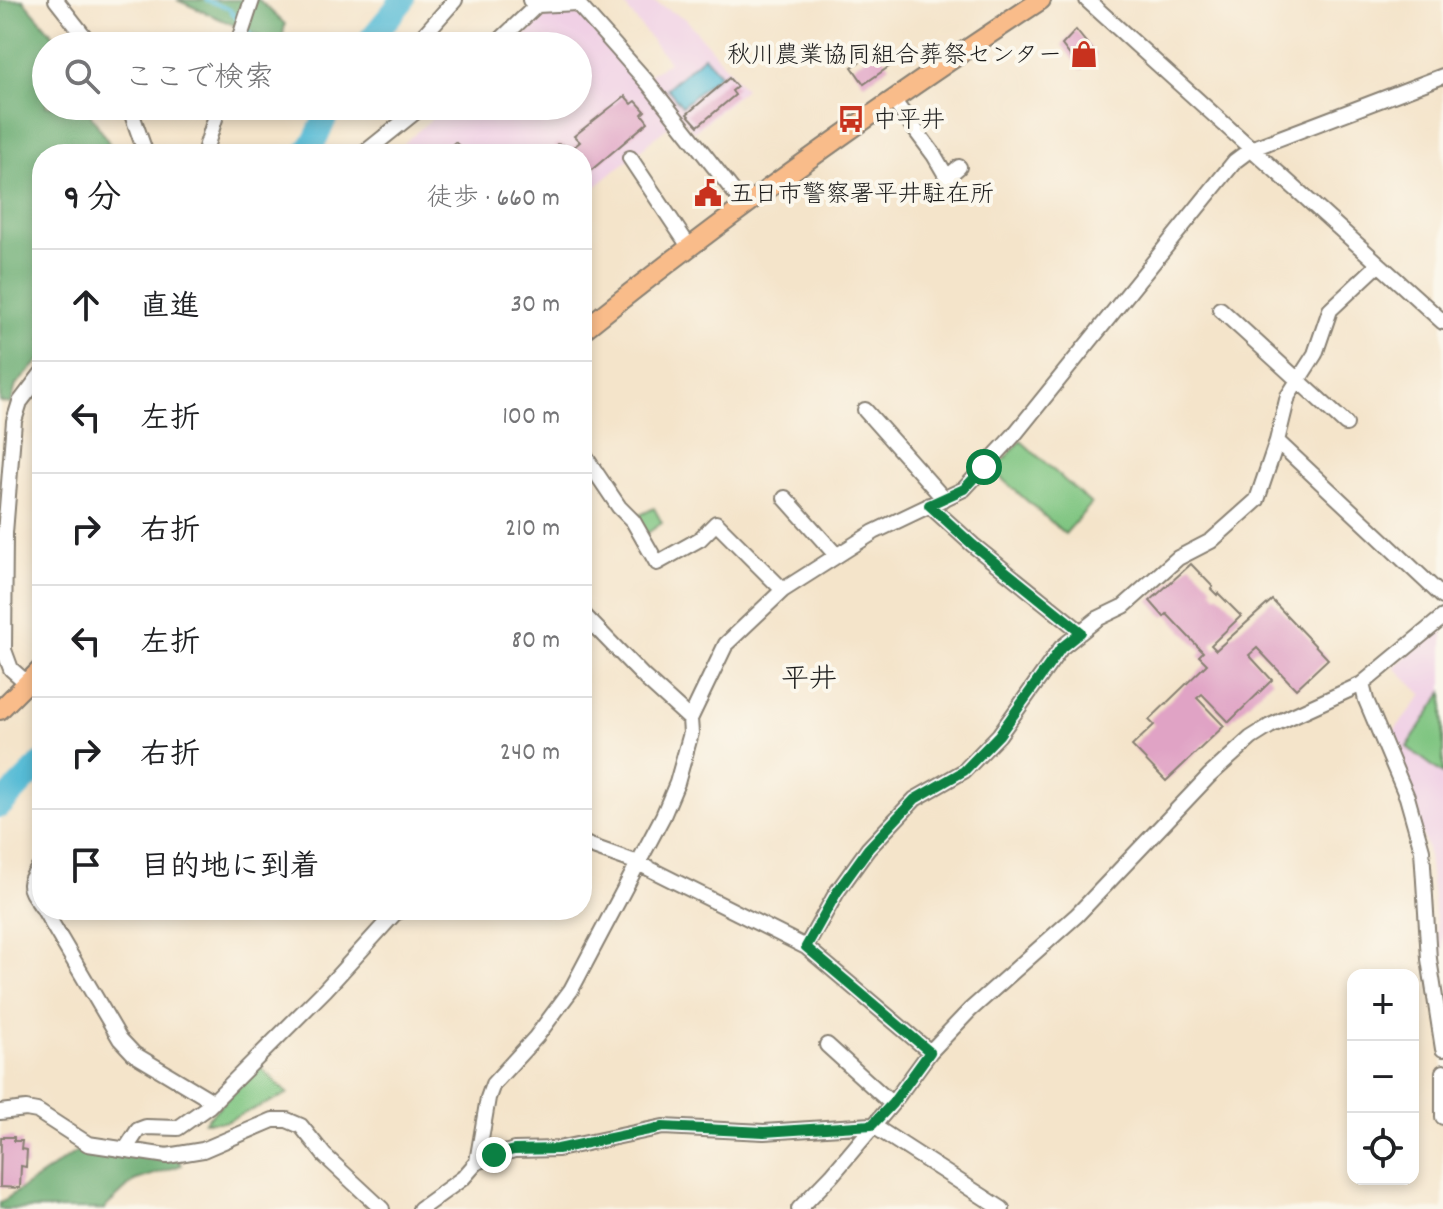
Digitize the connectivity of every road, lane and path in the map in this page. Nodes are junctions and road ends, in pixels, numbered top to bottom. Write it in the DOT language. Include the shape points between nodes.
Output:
graph roads {
  1 [pos="56,0"];
  2 [pos="252,0"];
  3 [pos="455,0"];
  4 [pos="1040,0"];
  5 [pos="1087,0"];
  6 [pos="535,2"];
  7 [pos="81,32"];
  8 [pos="242,32"];
  9 [pos="426,32"];
  10 [pos="507,32"];
  11 [pos="1443,76"];
  12 [pos="893,100"];
  13 [pos="134,120"];
  14 [pos="215,120"];
  15 [pos="405,120"];
  16 [pos="142,144"];
  17 [pos="207,144"];
  18 [pos="375,144"];
  19 [pos="1251,149"];
  20 [pos="630,158"];
  21 [pos="959,167"];
  22 [pos="946,178"];
  23 [pos="955,191"];
  24 [pos="745,206"];
  25 [pos="690,248"];
  26 [pos="1379,264"];
  27 [pos="1220,309"];
  28 [pos="1443,322"];
  29 [pos="592,323"];
  30 [pos="1298,380"];
  31 [pos="32,386"];
  32 [pos="865,410"];
  33 [pos="1346,424"];
  34 [pos="1277,441"];
  35 [pos="592,465"];
  36 [pos="785,498"];
  37 [pos="944,499"];
  38 [pos="929,505"];
  39 [pos="836,555"];
  40 [pos="783,590"];
  41 [pos="1443,597"];
  42 [pos="1443,617"];
  43 [pos="592,623"];
  44 [pos="1081,632"];
  45 [pos="32,678"];
  46 [pos="27,683"];
  47 [pos="1362,684"];
  48 [pos="0,710"];
  49 [pos="690,719"];
  50 [pos="592,847"];
  51 [pos="638,863"];
  52 [pos="50,920"];
  53 [pos="389,920"];
  54 [pos="806,947"];
  55 [pos="827,1045"];
  56 [pos="1443,1049"];
  57 [pos="930,1052"];
  58 [pos="1443,1072"];
  59 [pos="214,1102"];
  60 [pos="892,1104"];
  61 [pos="0,1112"];
  62 [pos="1443,1117"];
  63 [pos="872,1125"];
  64 [pos="125,1150"];
  65 [pos="477,1162"];
  66 [pos="382,1209"];
  67 [pos="420,1209"];
  68 [pos="799,1209"];
  69 [pos="1002,1209"];
  1 -- 7 [label="street"];
  2 -- 8 [label="street"];
  3 -- 9 [label="street"];
  4 -- 12 [label="main road"];
  5 -- 19 [label="street"];
  6 -- 10 [label="street"];
  6 -- 24 [label="street" via="577,3"];
  11 -- 19 [label="street"];
  12 -- 22 [label="street"];
  12 -- 24 [label="main road"];
  13 -- 16 [label="street"];
  14 -- 17 [label="street"];
  15 -- 18 [label="street"];
  19 -- 26 [label="street"];
  19 -- 37 [label="street" via="1235,161 1014,435 964,489"];
  20 -- 25 [label="street"];
  21 -- 22 [label="street"];
  22 -- 23 [label="street"];
  24 -- 25 [label="main road"];
  25 -- 29 [label="main road"];
  26 -- 28 [label="street"];
  26 -- 30 [label="street" via="1330,310 1315,354"];
  27 -- 30 [label="street"];
  30 -- 33 [label="street"];
  30 -- 34 [label="street" via="1288,396"];
  31 -- 46 [label="street" via="14,421 5,533 4,650 11,669"];
  32 -- 37 [label="street"];
  34 -- 41 [label="street"];
  34 -- 44 [label="street" via="1261,494 1234,523"];
  35 -- 40 [label="street" via="657,563 700,539 716,523"];
  36 -- 39 [label="street"];
  37 -- 38 [label="street"];
  38 -- 39 [label="street"];
  38 -- 44 [label="street"];
  39 -- 40 [label="street"];
  40 -- 49 [label="street" via="726,644"];
  42 -- 47 [label="street"];
  43 -- 49 [label="street"];
  44 -- 54 [label="street" via="1061,648 999,735 964,771 915,799 868,849"];
  45 -- 46 [label="main road"];
  46 -- 48 [label="main road"];
  47 -- 56 [label="street" via="1422,850 1429,959"];
  47 -- 57 [label="street" via="1251,738 1077,915"];
  49 -- 51 [label="street" via="677,783"];
  50 -- 51 [label="street"];
  51 -- 54 [label="street"];
  51 -- 65 [label="street" via="571,990 493,1084"];
  52 -- 59 [label="street" via="120,1039 134,1054"];
  53 -- 59 [label="street"];
  54 -- 57 [label="street"];
  55 -- 60 [label="street"];
  57 -- 60 [label="street"];
  58 -- 62 [label="street"];
  59 -- 64 [label="street" via="178,1128 138,1130"];
  60 -- 63 [label="street"];
  61 -- 64 [label="street" via="37,1111 88,1144"];
  63 -- 65 [label="street" via="764,1132 663,1127 558,1149 514,1150"];
  63 -- 68 [label="street"];
  63 -- 69 [label="street"];
  64 -- 66 [label="street" via="185,1154 273,1120 287,1120 301,1126"];
  65 -- 67 [label="street"];
}
